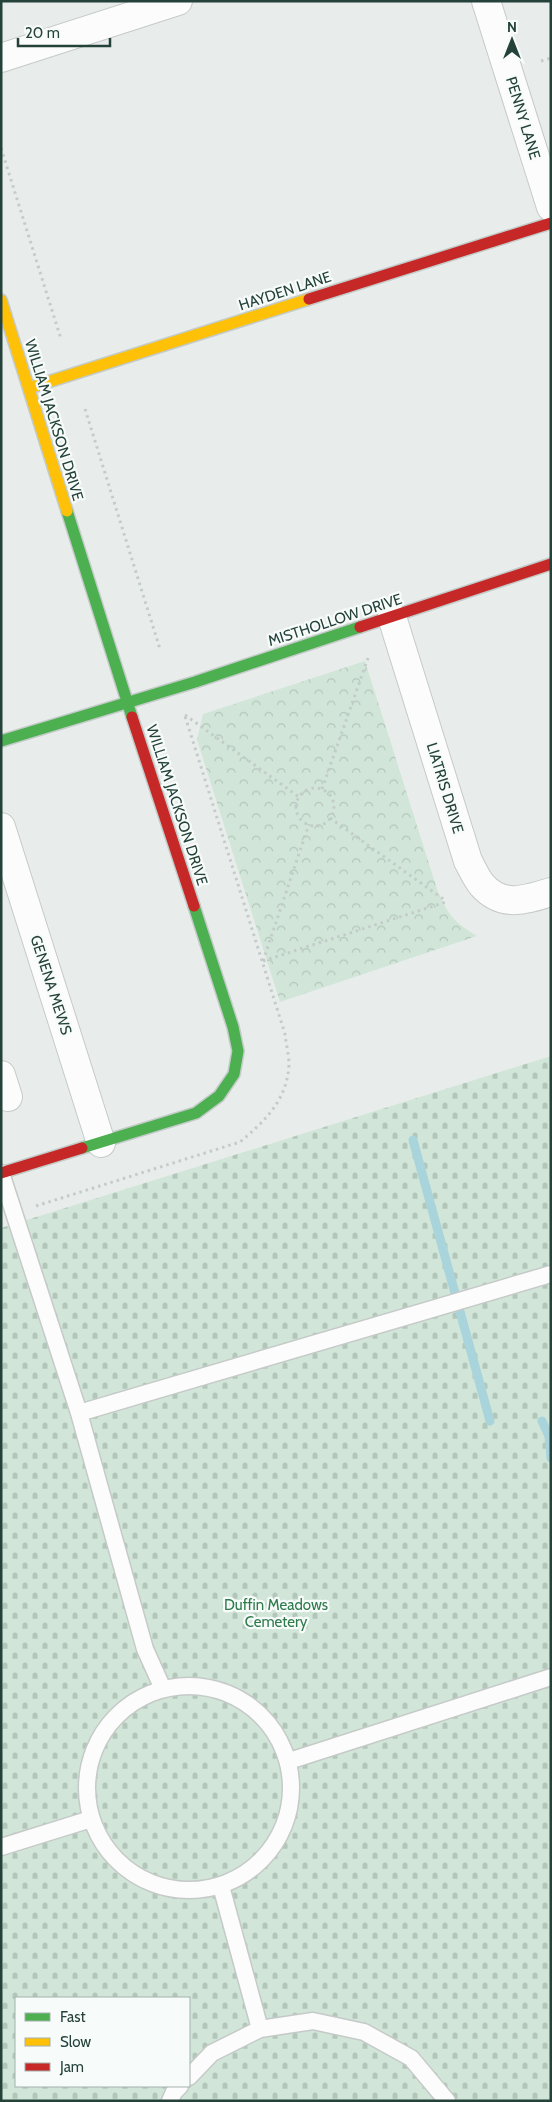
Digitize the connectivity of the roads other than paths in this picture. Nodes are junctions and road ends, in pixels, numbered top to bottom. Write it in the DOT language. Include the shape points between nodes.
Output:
graph roads {
  1 [pos="178,1"];
  2 [pos="486,1"];
  3 [pos="1,58"];
  4 [pos="551,207"];
  5 [pos="551,223"];
  6 [pos="1,300"];
  7 [pos="29,388"];
  8 [pos="551,564"];
  9 [pos="392,616"];
  10 [pos="127,701"];
  11 [pos="1,741"];
  12 [pos="1,827"];
  13 [pos="551,892"];
  14 [pos="101,1143"];
  15 [pos="1,1173"];
  16 [pos="551,1274"];
  17 [pos="79,1413"];
  18 [pos="551,1677"];
  19 [pos="163,1688"];
  20 [pos="289,1761"];
  21 [pos="91,1819"];
  22 [pos="1,1847"];
  23 [pos="221,1886"];
  24 [pos="260,2029"];
  25 [pos="190,2076"];
  26 [pos="179,2087"];
  27 [pos="170,2101"];
  28 [pos="447,2101"];
  1 -- 3 [label="street"];
  2 -- 4 [label="street, PENNY LANE"];
  5 -- 7 [label="street, HAYDEN LANE"];
  6 -- 7 [label="street, WILLIAM JACKSON DRIVE"];
  7 -- 10 [label="street, WILLIAM JACKSON DRIVE"];
  8 -- 9 [label="street, MISTHOLLOW DRIVE"];
  9 -- 10 [label="street, MISTHOLLOW DRIVE" via="195,682"];
  9 -- 13 [label="street, LIATRIS DRIVE" via="468,861 477,877 501,900 528,899"];
  10 -- 11 [label="street, MISTHOLLOW DRIVE"];
  10 -- 14 [label="street, WILLIAM JACKSON DRIVE" via="224,998 238,1051 234,1074 219,1096 196,1113"];
  12 -- 14 [label="street, GENENA MEWS"];
  14 -- 15 [label="street, WILLIAM JACKSON DRIVE"];
  15 -- 17 [label="lane"];
  16 -- 17 [label="lane"];
  17 -- 19 [label="lane" via="144,1649"];
  18 -- 20 [label="lane"];
  19 -- 20 [label="lane" via="195,1685 227,1692 254,1708 276,1732"];
  19 -- 21 [label="lane" via="132,1702 108,1725 92,1754 86,1787"];
  20 -- 23 [label="lane" via="293,1792 286,1823 279,1837 249,1872"];
  21 -- 22 [label="lane"];
  21 -- 23 [label="lane" via="106,1848 128,1871 157,1886 189,1891"];
  23 -- 24 [label="lane"];
  24 -- 25 [label="lane" via="212,2053"];
  24 -- 28 [label="lane" via="313,2022 364,2032 410,2058"];
  26 -- 27 [label="lane"];
}
